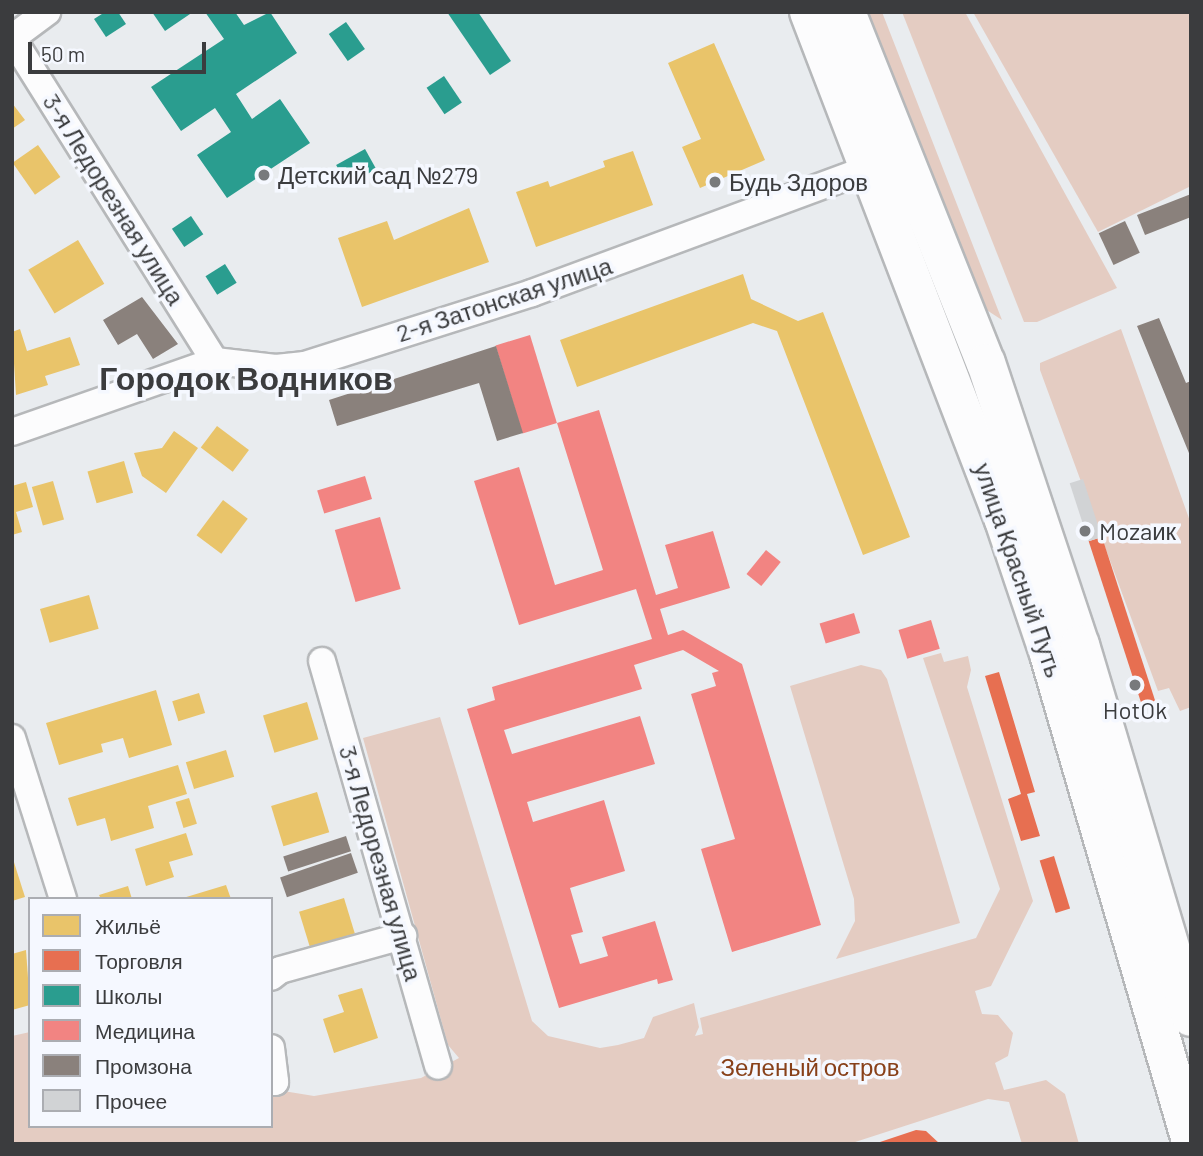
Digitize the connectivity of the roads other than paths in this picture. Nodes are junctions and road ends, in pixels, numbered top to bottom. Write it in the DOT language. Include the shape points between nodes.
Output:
graph roads {
  1 [pos="47,12"];
  2 [pos="809,12"];
  3 [pos="846,12"];
  4 [pos="12,38"];
  5 [pos="870,168"];
  6 [pos="215,360"];
  7 [pos="986,363"];
  8 [pos="951,379"];
  9 [pos="12,432"];
  10 [pos="322,661"];
  11 [pos="12,738"];
  12 [pos="62,897"];
  13 [pos="403,936"];
  14 [pos="273,975"];
  15 [pos="1191,1017"];
  16 [pos="273,1065"];
  17 [pos="438,1066"];
  18 [pos="273,1082"];
  19 [pos="1191,1141"];
  1 -- 4 [label="street"];
  2 -- 5 [label="main road, улица Красный Путь"];
  3 -- 7 [label="main road, улица Красный Путь"];
  4 -- 6 [label="street, 3-я Ледорезная улица"];
  5 -- 6 [label="street, 2-я Затонская улица" via="533,293 305,365 276,368"];
  5 -- 8 [label="main road, улица Красный Путь"];
  6 -- 9 [label="street, 2-я Затонская улица"];
  7 -- 8 [label="street"];
  7 -- 15 [label="main road, улица Красный Путь" via="1080,645"];
  8 -- 19 [label="main road, улица Красный Путь" via="1049,654"];
  10 -- 13 [label="street, 3-я Ледорезная улица"];
  11 -- 12 [label="street"];
  13 -- 14 [label="street"];
  13 -- 17 [label="street, 3-я Ледорезная улица"];
  16 -- 18 [label="street"];
}
